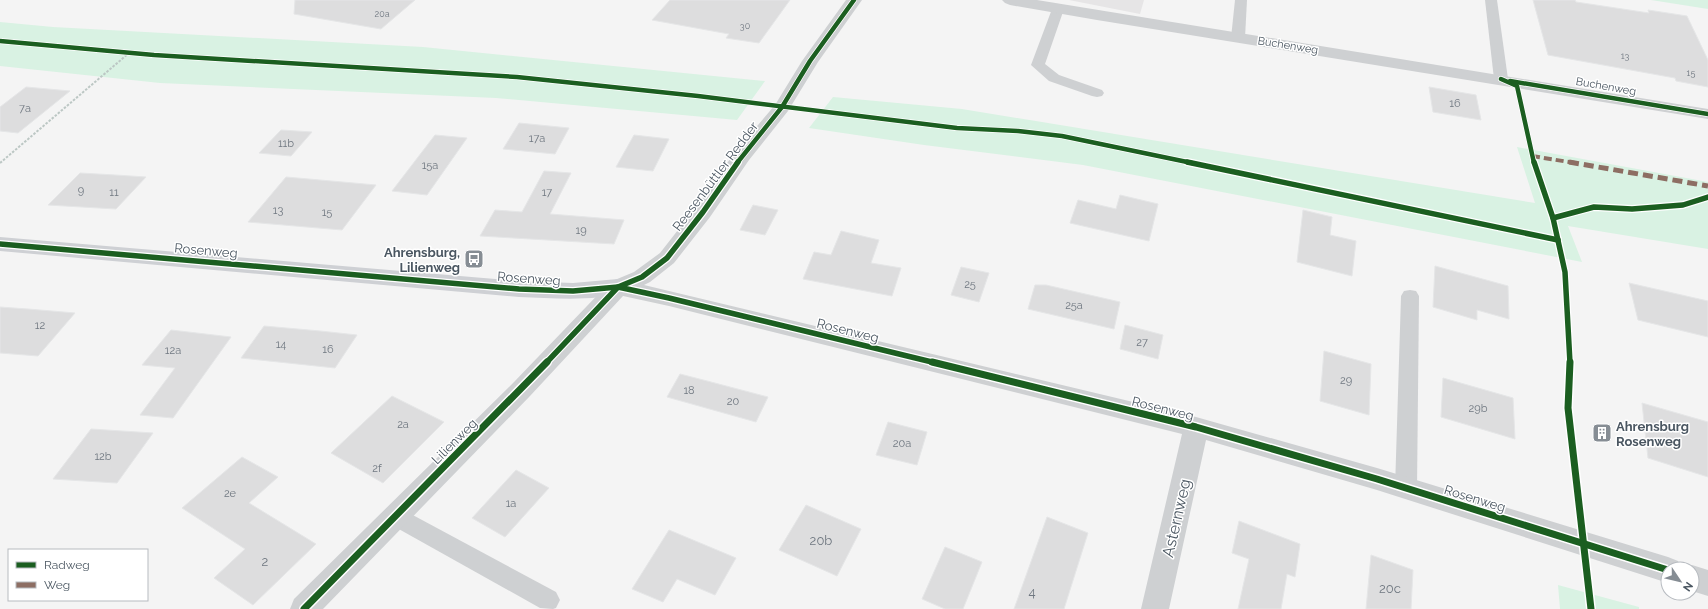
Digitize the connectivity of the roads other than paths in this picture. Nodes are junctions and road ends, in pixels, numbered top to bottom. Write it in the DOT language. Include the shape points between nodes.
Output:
graph roads {
  1 [pos="854,0"];
  2 [pos="1010,0"];
  3 [pos="1241,0"];
  4 [pos="1491,0"];
  5 [pos="1058,9"];
  6 [pos="1238,38"];
  7 [pos="1501,79"];
  8 [pos="1097,93"];
  9 [pos="1708,114"];
  10 [pos="0,244"];
  11 [pos="618,287"];
  12 [pos="1410,296"];
  13 [pos="1196,427"];
  14 [pos="1406,488"];
  15 [pos="396,516"];
  16 [pos="1660,567"];
  17 [pos="548,600"];
  18 [pos="304,609"];
  19 [pos="1155,609"];
  1 -- 11 [label="street, Reesenbüttler Redder" via="810,61 782,107 742,156 667,258 642,277"];
  2 -- 5 [label="street, Buchenweg"];
  3 -- 6 [label="lane"];
  4 -- 7 [label="lane"];
  5 -- 6 [label="street, Buchenweg"];
  5 -- 8 [label="lane" via="1038,65 1054,78"];
  6 -- 7 [label="street, Buchenweg"];
  7 -- 9 [label="street, Buchenweg"];
  10 -- 11 [label="street, Rosenweg" via="519,289 573,292"];
  11 -- 13 [label="street, Rosenweg"];
  11 -- 15 [label="street, Lilienweg" via="522,389"];
  12 -- 14 [label="lane"];
  13 -- 14 [label="street, Rosenweg"];
  13 -- 19 [label="street, Asternweg"];
  14 -- 16 [label="street, Rosenweg"];
  15 -- 17 [label="lane"];
  15 -- 18 [label="street, Lilienweg"];
}
